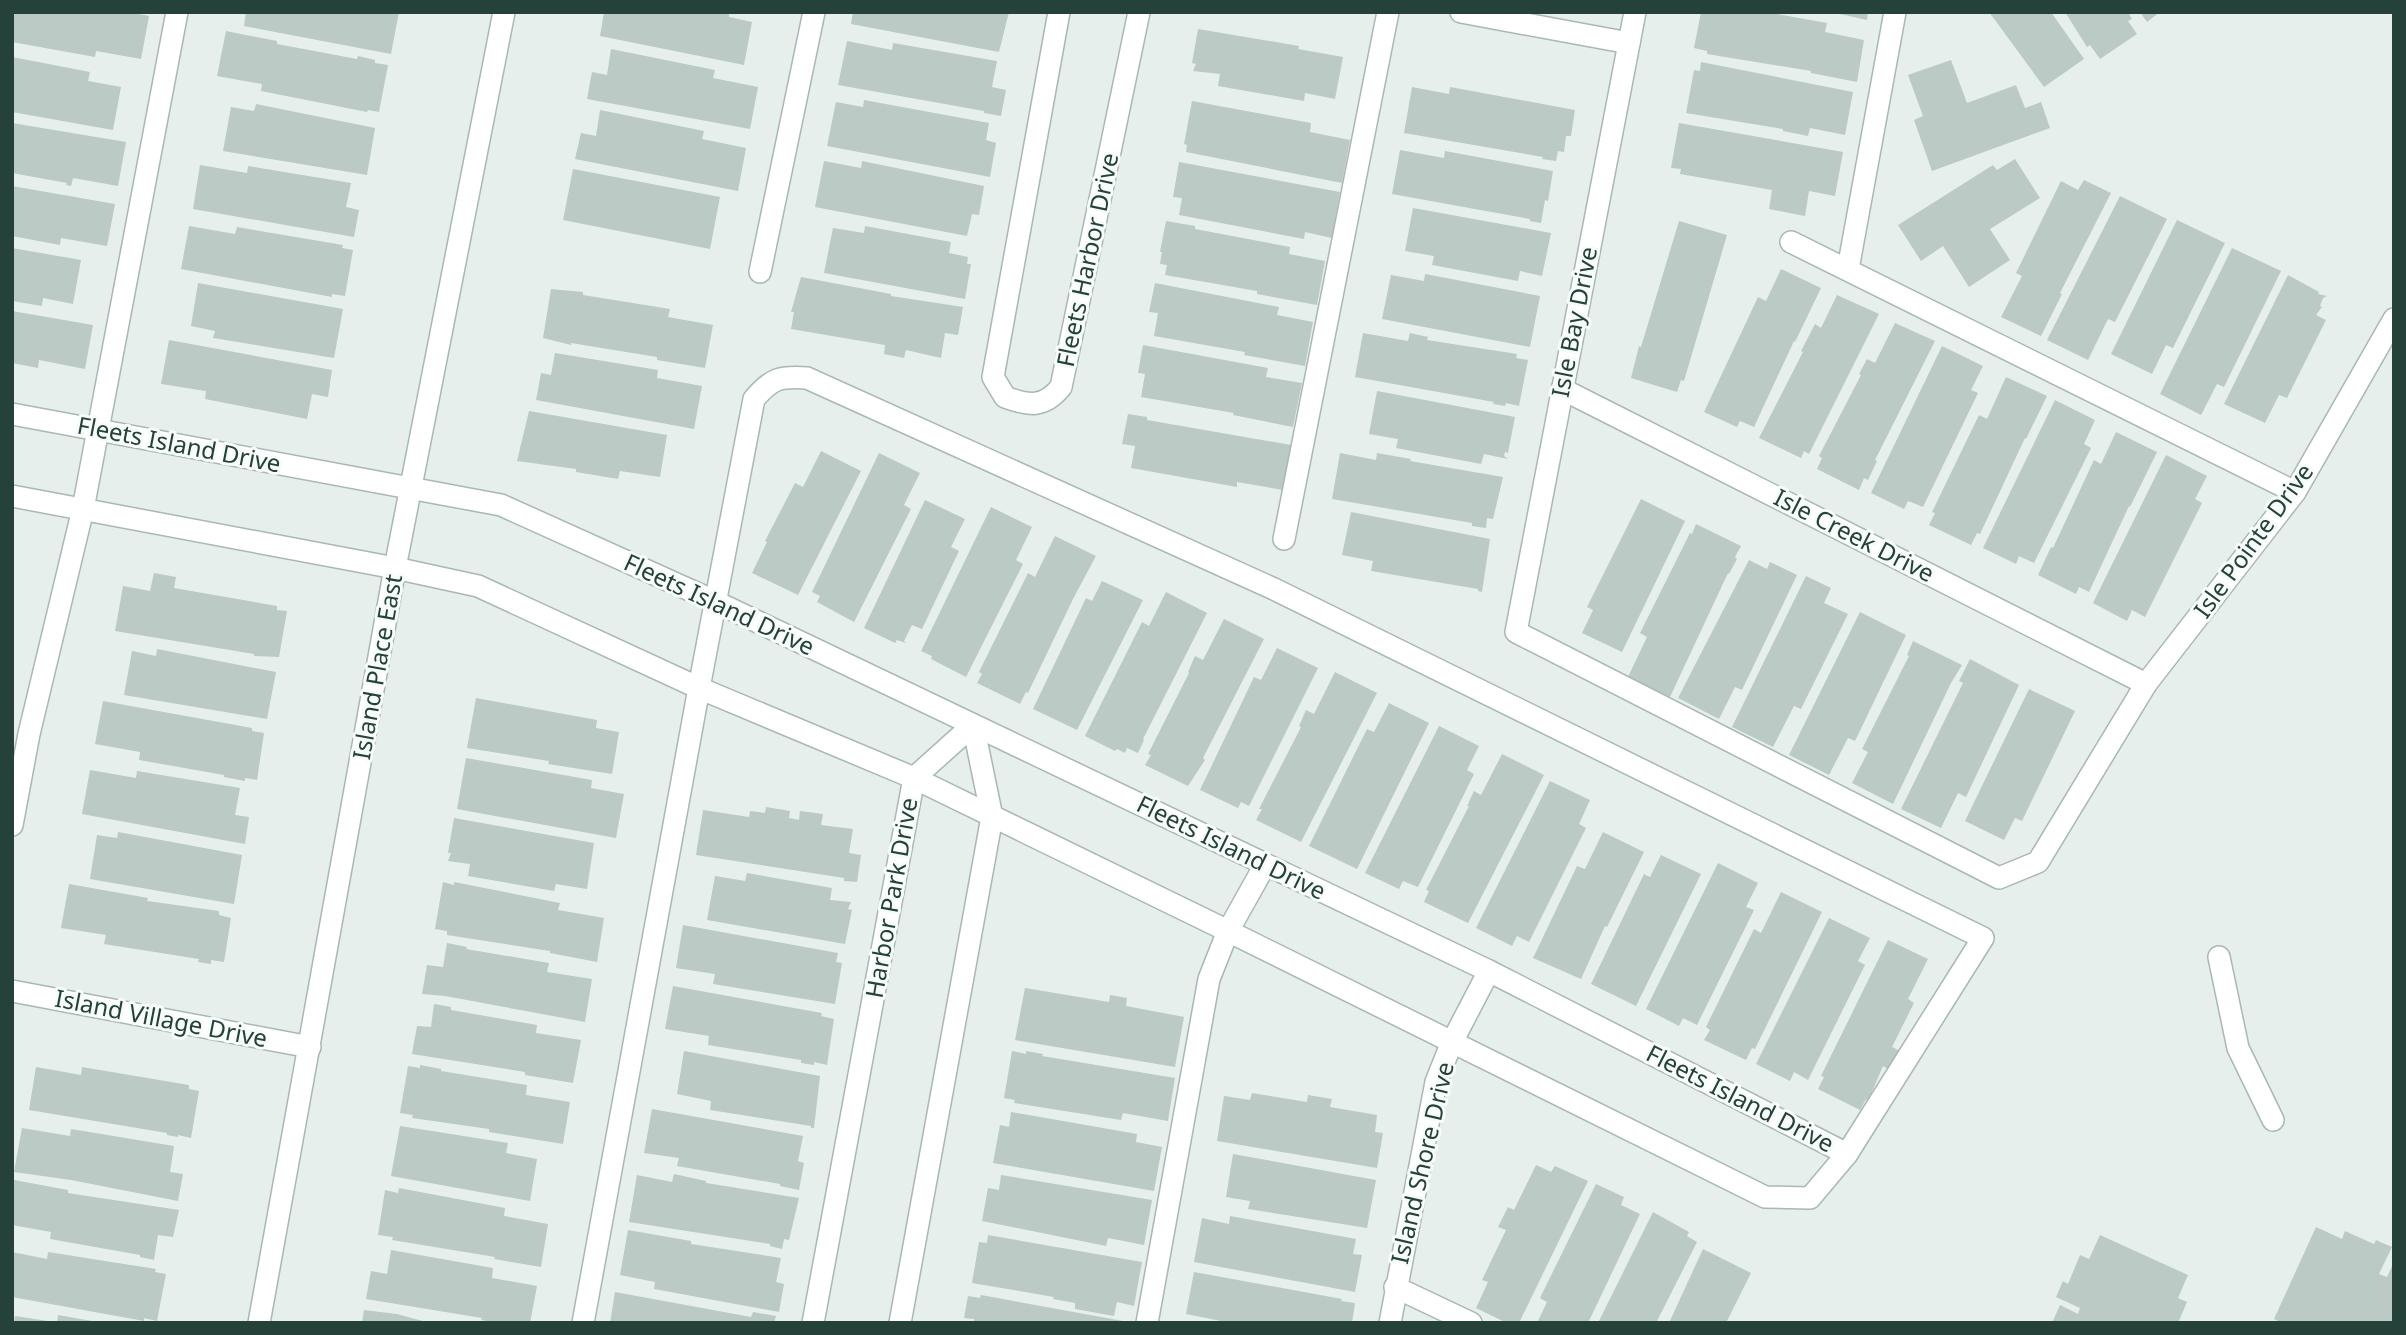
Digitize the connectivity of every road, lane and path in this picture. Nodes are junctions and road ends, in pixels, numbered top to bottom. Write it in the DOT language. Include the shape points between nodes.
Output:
graph roads {
  1 [pos="177,12"];
  2 [pos="504,12"];
  3 [pos="814,12"];
  4 [pos="1059,12"];
  5 [pos="1139,12"];
  6 [pos="1388,12"];
  7 [pos="1461,12"];
  8 [pos="1635,12"];
  9 [pos="1895,12"];
  10 [pos="1629,43"];
  11 [pos="1791,242"];
  12 [pos="1849,269"];
  13 [pos="760,272"];
  14 [pos="2394,319"];
  15 [pos="1562,389"];
  16 [pos="12,414"];
  17 [pos="97,429"];
  18 [pos="411,488"];
  19 [pos="2295,492"];
  20 [pos="12,496"];
  21 [pos="83,509"];
  22 [pos="1284,539"];
  23 [pos="395,568"];
  24 [pos="715,601"];
  25 [pos="1516,632"];
  26 [pos="2146,684"];
  27 [pos="699,688"];
  28 [pos="973,725"];
  29 [pos="21,733"];
  30 [pos="914,778"];
  31 [pos="992,817"];
  32 [pos="12,825"];
  33 [pos="1265,864"];
  34 [pos="1228,931"];
  35 [pos="2218,957"];
  36 [pos="1489,971"];
  37 [pos="12,991"];
  38 [pos="1452,1042"];
  39 [pos="310,1047"];
  40 [pos="2273,1120"];
  41 [pos="1847,1154"];
  42 [pos="1395,1287"];
  43 [pos="259,1323"];
  44 [pos="583,1323"];
  45 [pos="813,1323"];
  46 [pos="900,1323"];
  47 [pos="1147,1323"];
  48 [pos="1390,1323"];
  49 [pos="1471,1323"];
  1 -- 17 [label="street"];
  2 -- 18 [label="street, Island Place East"];
  3 -- 13 [label="street"];
  4 -- 5 [label="street, Fleets Harbor Drive" via="993,377 1005,397 1027,405 1051,399 1061,387"];
  6 -- 22 [label="street"];
  7 -- 10 [label="street"];
  8 -- 10 [label="street, Isle Bay Drive"];
  9 -- 12 [label="street"];
  10 -- 15 [label="street, Isle Bay Drive"];
  11 -- 12 [label="street"];
  12 -- 19 [label="street"];
  14 -- 19 [label="street, Isle Pointe Drive"];
  15 -- 25 [label="street, Isle Bay Drive"];
  15 -- 26 [label="street, Isle Creek Drive"];
  16 -- 17 [label="street, Fleets Island Drive"];
  17 -- 18 [label="street, Fleets Island Drive"];
  17 -- 21 [label="street"];
  18 -- 23 [label="street, Island Place East"];
  18 -- 24 [label="street, Fleets Island Drive" via="501,505"];
  19 -- 26 [label="street, Isle Pointe Drive"];
  20 -- 21 [label="street, Fleets Island Drive"];
  21 -- 23 [label="street, Fleets Island Drive"];
  21 -- 29 [label="street"];
  23 -- 27 [label="street, Fleets Island Drive" via="478,586"];
  23 -- 39 [label="street, Island Place East"];
  24 -- 27 [label="street"];
  24 -- 28 [label="street, Fleets Island Drive"];
  24 -- 41 [label="street" via="754,399 768,383 787,376 807,378 1286,595 1983,938"];
  25 -- 26 [label="street, Isle Pointe Drive" via="1999,878 2038,862"];
  27 -- 30 [label="street, Fleets Island Drive"];
  27 -- 44 [label="street"];
  28 -- 30 [label="street, Harbor Park Drive"];
  28 -- 31 [label="street"];
  28 -- 33 [label="street, Fleets Island Drive"];
  29 -- 32 [label="street"];
  30 -- 31 [label="street, Fleets Island Drive"];
  30 -- 45 [label="street, Harbor Park Drive"];
  31 -- 34 [label="street, Fleets Island Drive"];
  31 -- 46 [label="street"];
  33 -- 34 [label="street"];
  33 -- 36 [label="street, Fleets Island Drive"];
  34 -- 38 [label="street, Fleets Island Drive"];
  34 -- 47 [label="street" via="1209,979"];
  35 -- 40 [label="street" via="2238,1048"];
  36 -- 38 [label="street, Island Shore Drive"];
  36 -- 41 [label="street, Fleets Island Drive"];
  37 -- 39 [label="street, Island Village Drive"];
  38 -- 41 [label="street, Fleets Island Drive" via="1765,1197 1810,1198"];
  38 -- 42 [label="street, Island Shore Drive" via="1436,1082"];
  39 -- 43 [label="street, Island Place East"];
  42 -- 48 [label="street, Island Shore Drive"];
  42 -- 49 [label="street"];
}
